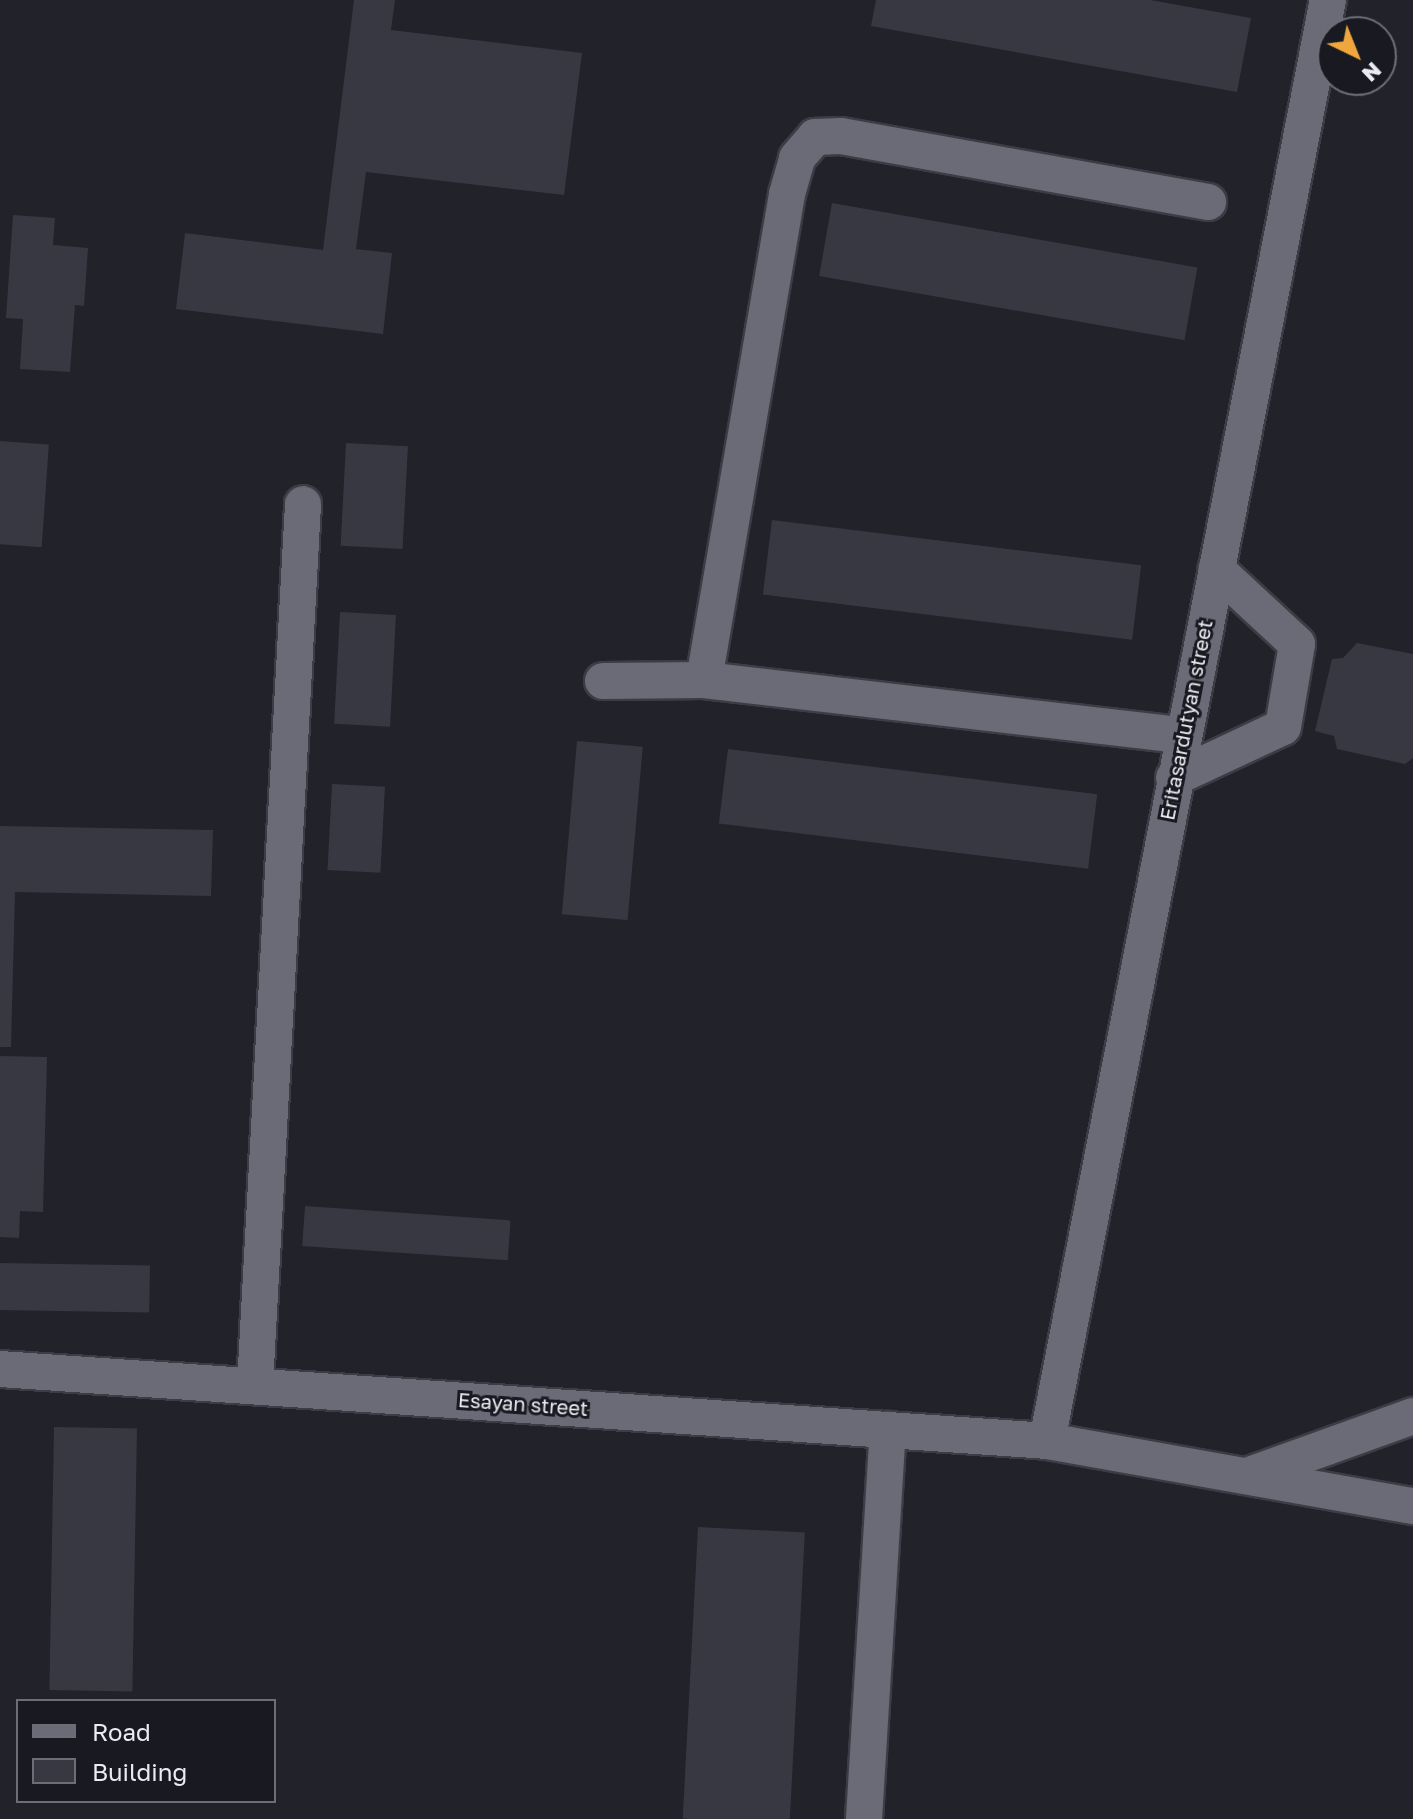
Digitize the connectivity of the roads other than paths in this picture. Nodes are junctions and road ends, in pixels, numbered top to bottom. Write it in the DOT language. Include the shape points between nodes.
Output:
graph roads {
  1 [pos="1328,0"];
  2 [pos="1208,202"];
  3 [pos="303,504"];
  4 [pos="1216,569"];
  5 [pos="704,680"];
  6 [pos="603,681"];
  7 [pos="1183,735"];
  8 [pos="1174,778"];
  9 [pos="0,1369"];
  10 [pos="255,1385"];
  11 [pos="1413,1416"];
  12 [pos="888,1430"];
  13 [pos="1047,1441"];
  14 [pos="1250,1475"];
  15 [pos="1413,1506"];
  16 [pos="864,1819"];
  1 -- 4 [label="street, Eritasardutyan street"];
  2 -- 5 [label="street" via="841,136 815,137 797,158 787,194"];
  3 -- 10 [label="street"];
  4 -- 7 [label="street, Eritasardutyan street"];
  4 -- 8 [label="street" via="1297,644 1283,727"];
  5 -- 6 [label="street"];
  5 -- 7 [label="street"];
  7 -- 8 [label="street, Eritasardutyan street"];
  8 -- 13 [label="street, Eritasardutyan street"];
  9 -- 10 [label="street, Esayan street"];
  10 -- 12 [label="street, Esayan street"];
  11 -- 14 [label="street"];
  12 -- 13 [label="street, Esayan street"];
  12 -- 16 [label="street"];
  13 -- 14 [label="street, Esayan street"];
  14 -- 15 [label="street, Esayan street"];
}
